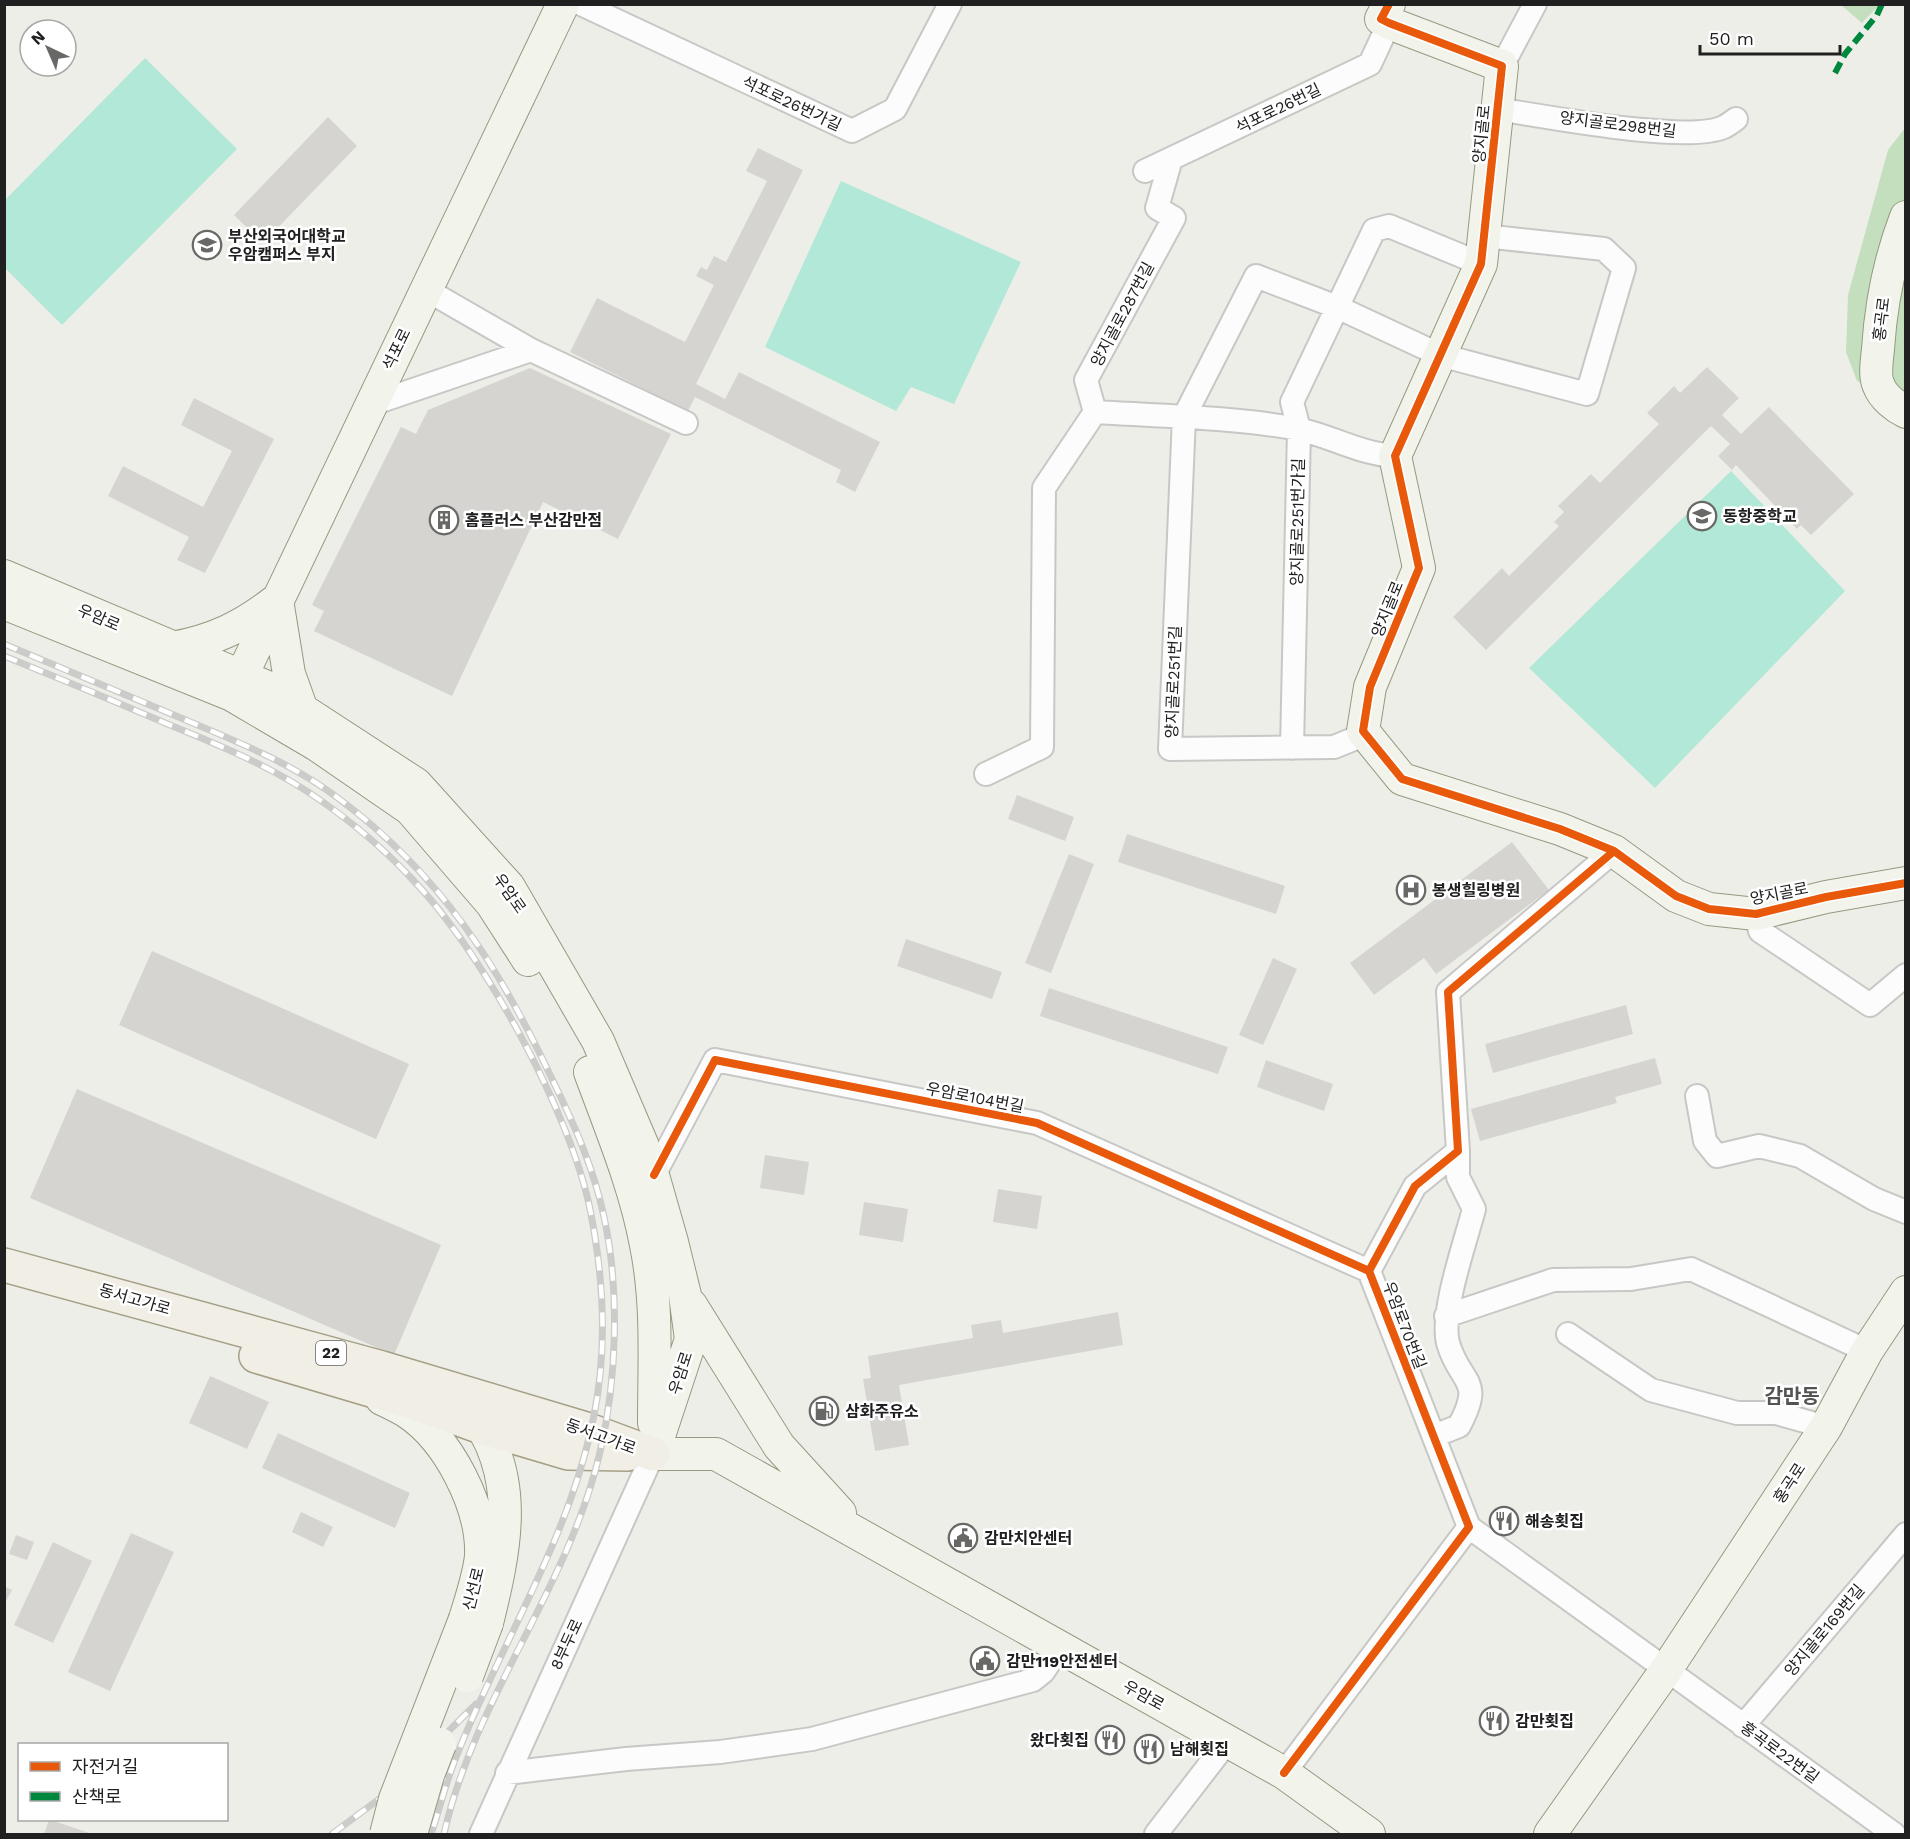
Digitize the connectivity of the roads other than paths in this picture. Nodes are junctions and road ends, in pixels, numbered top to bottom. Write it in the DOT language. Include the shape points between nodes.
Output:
graph roads {
  1 [pos="563,4"];
  2 [pos="581,4"];
  3 [pos="950,4"];
  4 [pos="1535,4"];
  5 [pos="1389,14"];
  6 [pos="1502,66"];
  7 [pos="1497,109"];
  8 [pos="1736,119"];
  9 [pos="1171,159"];
  10 [pos="1145,171"];
  11 [pos="1905,217"];
  12 [pos="1482,250"];
  13 [pos="425,289"];
  14 [pos="1337,307"];
  15 [pos="531,350"];
  16 [pos="1440,355"];
  17 [pos="369,405"];
  18 [pos="1095,412"];
  19 [pos="1905,412"];
  20 [pos="1184,417"];
  21 [pos="686,423"];
  22 [pos="1299,429"];
  23 [pos="1395,456"];
  24 [pos="4,576"];
  25 [pos="277,600"];
  26 [pos="4,603"];
  27 [pos="172,648"];
  28 [pos="237,686"];
  29 [pos="303,713"];
  30 [pos="1366,734"];
  31 [pos="1292,748"];
  32 [pos="986,774"];
  33 [pos="1614,850"];
  34 [pos="1905,883"];
  35 [pos="1756,914"];
  36 [pos="1905,975"];
  37 [pos="1697,1096"];
  38 [pos="1458,1151"];
  39 [pos="654,1175"];
  40 [pos="1905,1212"];
  41 [pos="4,1265"];
  42 [pos="1369,1271"];
  43 [pos="4,1285"];
  44 [pos="1905,1292"];
  45 [pos="685,1295"];
  46 [pos="1446,1316"];
  47 [pos="1568,1334"];
  48 [pos="1867,1351"];
  49 [pos="355,1384"];
  50 [pos="452,1389"];
  51 [pos="1826,1427"];
  52 [pos="484,1428"];
  53 [pos="1434,1436"];
  54 [pos="653,1454"];
  55 [pos="1469,1527"];
  56 [pos="858,1533"];
  57 [pos="1905,1534"];
  58 [pos="476,1621"];
  59 [pos="1060,1647"];
  60 [pos="1666,1670"];
  61 [pos="1743,1726"];
  62 [pos="1227,1742"];
  63 [pos="507,1773"];
  64 [pos="1284,1773"];
  65 [pos="1893,1831"];
  66 [pos="1363,1833"];
  67 [pos="386,1834"];
  68 [pos="411,1834"];
  69 [pos="481,1834"];
  70 [pos="1156,1834"];
  71 [pos="1550,1834"];
  1 -- 13 [label="main road, 석포로"];
  2 -- 3 [label="street, 석포로26번가길" via="852,130 895,109"];
  4 -- 6 [label="street, 양지골로"];
  5 -- 6 [label="main road"];
  5 -- 9 [label="street, 석포로26번길" via="1370,64"];
  6 -- 7 [label="main road, 양지골로"];
  7 -- 8 [label="street, 양지골로298번길" via="1664,132 1723,128"];
  7 -- 12 [label="main road, 양지골로"];
  9 -- 10 [label="street, 석포로26번길"];
  9 -- 18 [label="street, 양지골로287번길" via="1157,208 1174,218 1086,380"];
  11 -- 19 [label="main road, 홍곡로" via="1883,299 1877,363 1879,386"];
  12 -- 14 [label="street, 양지골로251번가길" via="1389,226 1374,230"];
  12 -- 16 [label="main road, 양지골로"];
  12 -- 16 [label="street" via="1604,249 1624,268 1587,394"];
  13 -- 15 [label="street"];
  13 -- 17 [label="main road, 석포로"];
  14 -- 16 [label="street"];
  14 -- 20 [label="street, 양지골로251번길" via="1256,276"];
  14 -- 22 [label="street, 양지골로251번가길" via="1292,402"];
  15 -- 17 [label="street"];
  15 -- 21 [label="street"];
  16 -- 23 [label="main road, 양지골로"];
  17 -- 25 [label="main road, 석포로"];
  18 -- 20 [label="street"];
  18 -- 32 [label="street" via="1044,488 1042,747"];
  20 -- 22 [label="street"];
  20 -- 31 [label="street, 양지골로251번길" via="1170,749"];
  22 -- 23 [label="street" via="1375,455"];
  22 -- 31 [label="street, 양지골로251번가길"];
  23 -- 30 [label="main road, 양지골로" via="1419,568 1370,687 1363,731"];
  24 -- 27 [label="main road, 우암로"];
  25 -- 27 [label="main road" via="238,628 201,643"];
  25 -- 28 [label="main road, 석포로"];
  25 -- 29 [label="main road" via="289,674"];
  26 -- 28 [label="main road, 우암로"];
  27 -- 28 [label="main road, 우암로"];
  28 -- 29 [label="main road, 우암로" via="267,687"];
  28 -- 54 [label="main road, 우암로" via="410,809 492,904 586,1060 628,1175 646,1245 654,1307"];
  29 -- 39 [label="main road, 우암로" via="416,784 509,887 598,1041"];
  30 -- 31 [label="street, 양지골로251번길" via="1334,747"];
  30 -- 33 [label="main road, 양지골로" via="1402,779"];
  33 -- 35 [label="main road, 양지골로" via="1676,896 1709,909"];
  33 -- 38 [label="street" via="1448,992"];
  34 -- 35 [label="main road, 양지골로"];
  35 -- 36 [label="street, 양지골로" via="1760,931 1870,1005"];
  37 -- 40 [label="street" via="1705,1141 1717,1156 1759,1146 1800,1156 1874,1199"];
  38 -- 42 [label="street, 우암로70번길" via="1415,1186"];
  38 -- 46 [label="street" via="1458,1177 1474,1209"];
  39 -- 42 [label="street, 우암로104번길" via="715,1060 1037,1123"];
  39 -- 45 [label="main road, 우암로"];
  41 -- 50 [label="main road, 동서고가로 / 22"];
  42 -- 53 [label="street, 우암로70번길"];
  43 -- 49 [label="main road, 동서고가로 / 22"];
  44 -- 48 [label="main road, 홍곡로"];
  45 -- 54 [label="main road, 우암로" via="691,1339"];
  45 -- 56 [label="main road" via="779,1446"];
  46 -- 48 [label="street" via="1553,1280 1631,1279 1691,1269"];
  46 -- 53 [label="street, 우암로70번길" via="1448,1342 1470,1386 1471,1404 1459,1426"];
  47 -- 51 [label="street" via="1651,1390 1737,1413 1776,1413"];
  48 -- 51 [label="main road, 홍곡로"];
  49 -- 52 [label="main road, 동서고가로 / 22"];
  49 -- 58 [label="main road, 신선로" via="408,1412 431,1433 459,1471 479,1529"];
  50 -- 52 [label="main road, 신선로"];
  50 -- 54 [label="main road, 동서고가로 / 22" via="586,1429"];
  51 -- 60 [label="main road, 홍곡로"];
  52 -- 54 [label="main road, 동서고가로 / 22" via="567,1453"];
  52 -- 58 [label="main road, 신선로" via="501,1478 504,1555"];
  53 -- 55 [label="street, 우암로70번길"];
  54 -- 56 [label="main road, 우암로" via="716,1455"];
  54 -- 63 [label="street, 8부두로"];
  55 -- 60 [label="street"];
  55 -- 64 [label="street"];
  56 -- 59 [label="main road, 우암로"];
  57 -- 61 [label="street, 양지골로169번길"];
  58 -- 67 [label="main road, 신선로, bridge" via="395,1800"];
  58 -- 68 [label="main road, 신선로, bridge"];
  59 -- 62 [label="main road, 우암로"];
  59 -- 63 [label="street" via="1033,1680 812,1739"];
  60 -- 61 [label="street, 홍곡로22번길"];
  60 -- 71 [label="main road, 홍곡로"];
  61 -- 65 [label="street, 홍곡로22번길"];
  62 -- 64 [label="main road, 우암로"];
  62 -- 70 [label="street"];
  63 -- 69 [label="street, 8부두로"];
  64 -- 66 [label="main road, 우암로"];
}
